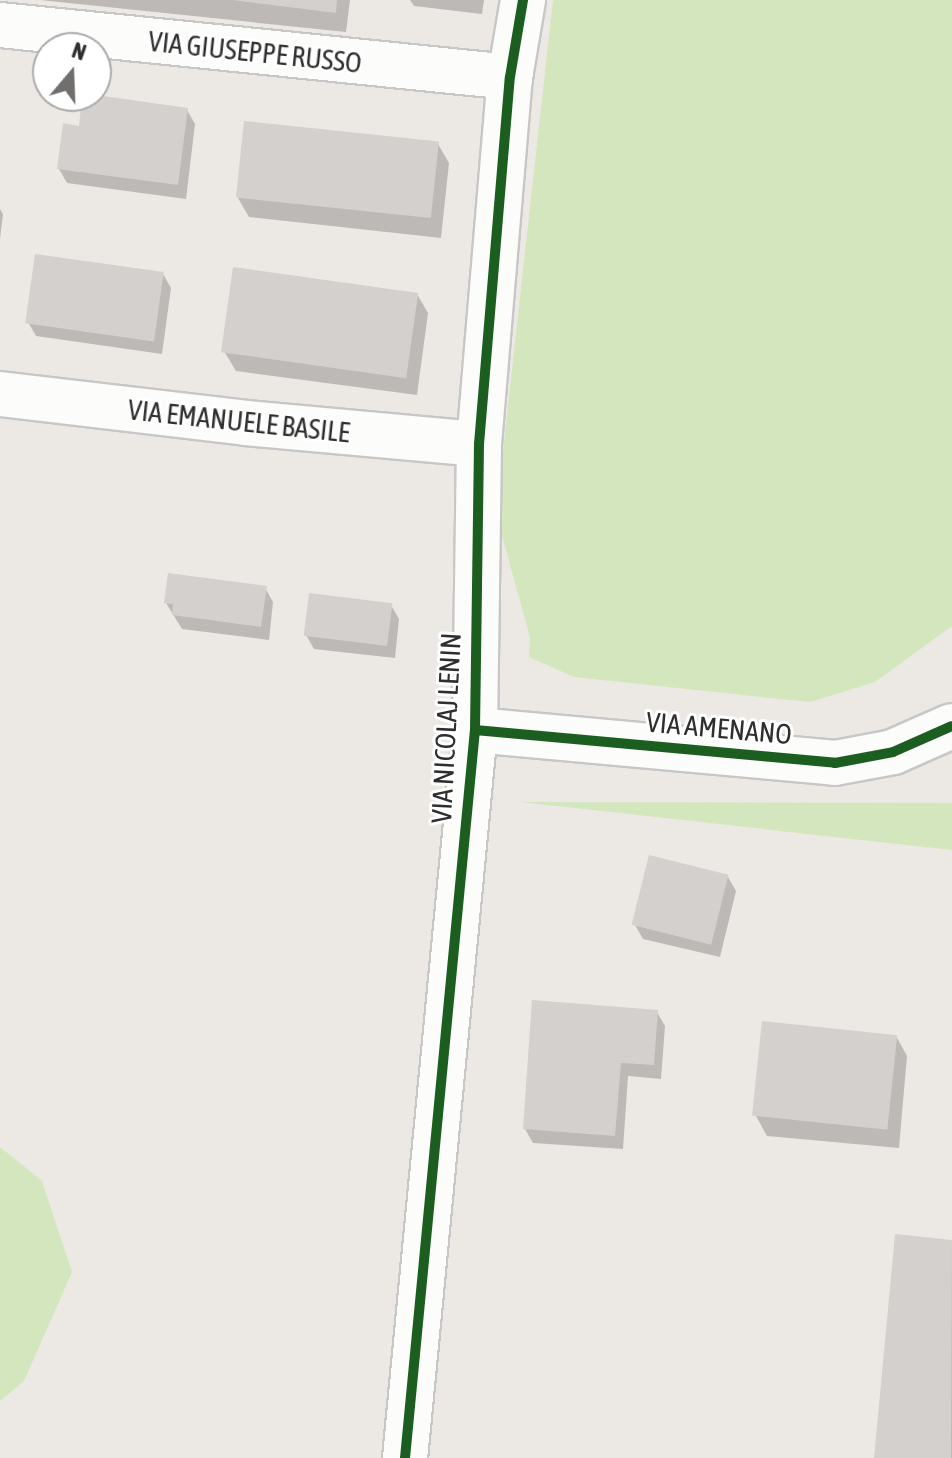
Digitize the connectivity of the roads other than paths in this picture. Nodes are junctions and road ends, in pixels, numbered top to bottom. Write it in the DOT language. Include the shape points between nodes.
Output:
graph roads {
  1 [pos="523,0"];
  2 [pos="0,25"];
  3 [pos="510,77"];
  4 [pos="0,394"];
  5 [pos="479,444"];
  6 [pos="952,726"];
  7 [pos="475,730"];
  8 [pos="405,1458"];
  1 -- 3 [label="street, VIA NICOLAJ LENIN"];
  2 -- 3 [label="street, VIA GIUSEPPE RUSSO"];
  3 -- 5 [label="street, VIA NICOLAJ LENIN"];
  4 -- 5 [label="street, VIA EMANUELE BASILE"];
  5 -- 7 [label="street, VIA NICOLAJ LENIN"];
  6 -- 7 [label="street, VIA AMENANO" via="893,752 835,763"];
  7 -- 8 [label="street, VIA NICOLAJ LENIN"];
}
